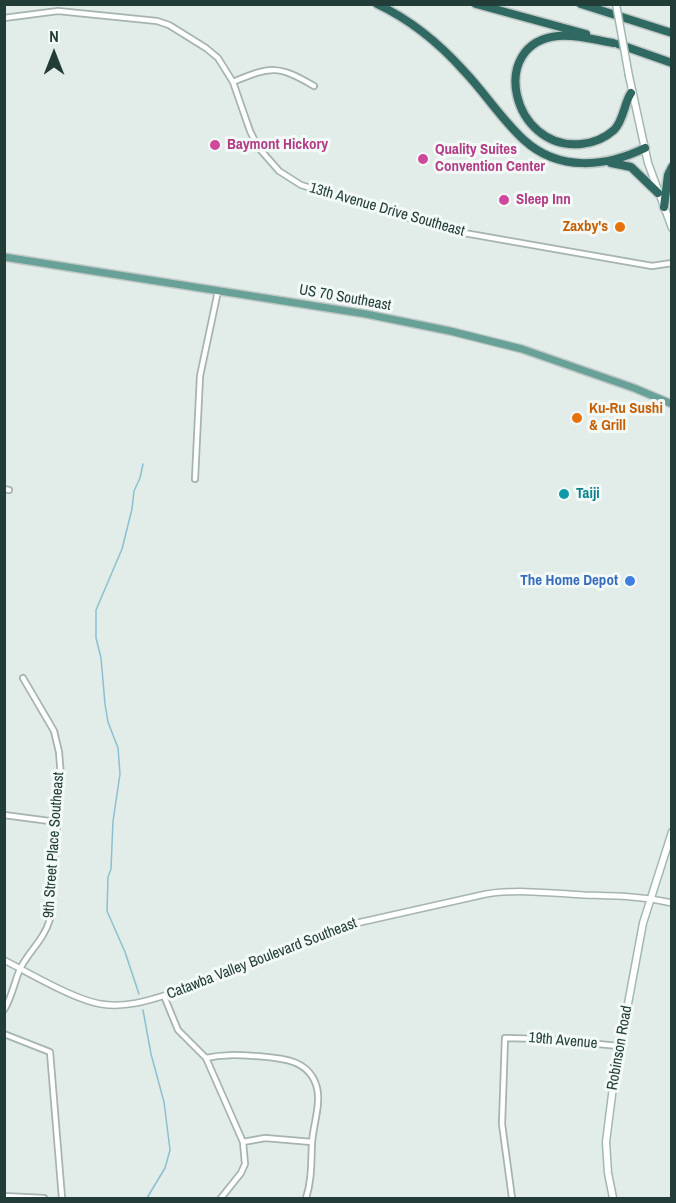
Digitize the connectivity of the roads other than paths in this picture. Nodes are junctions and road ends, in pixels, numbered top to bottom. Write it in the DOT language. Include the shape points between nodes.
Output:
graph roads {
  1 [pos="377,4"];
  2 [pos="476,4"];
  3 [pos="581,4"];
  4 [pos="616,4"];
  5 [pos="4,18"];
  6 [pos="672,33"];
  7 [pos="613,43"];
  8 [pos="672,63"];
  9 [pos="233,81"];
  10 [pos="314,86"];
  11 [pos="631,93"];
  12 [pos="645,148"];
  13 [pos="598,163"];
  14 [pos="672,167"];
  15 [pos="658,193"];
  16 [pos="664,207"];
  17 [pos="672,228"];
  18 [pos="4,257"];
  19 [pos="672,263"];
  20 [pos="218,291"];
  21 [pos="672,402"];
  22 [pos="195,479"];
  23 [pos="23,678"];
  24 [pos="4,815"];
  25 [pos="57,822"];
  26 [pos="672,832"];
  27 [pos="651,899"];
  28 [pos="672,903"];
  29 [pos="4,960"];
  30 [pos="21,968"];
  31 [pos="164,996"];
  32 [pos="4,1010"];
  33 [pos="4,1034"];
  34 [pos="620,1047"];
  35 [pos="206,1058"];
  36 [pos="243,1142"];
  37 [pos="312,1142"];
  38 [pos="4,1196"];
  39 [pos="44,1198"];
  40 [pos="62,1198"];
  41 [pos="221,1198"];
  42 [pos="306,1198"];
  43 [pos="512,1198"];
  44 [pos="613,1198"];
  1 -- 13 [label="highway" via="438,45 530,145 564,161"];
  2 -- 7 [label="highway"];
  3 -- 6 [label="highway"];
  4 -- 11 [label="main road, bridge"];
  5 -- 9 [label="street, 13th Avenue Drive Southeast" via="58,11 162,22 213,54"];
  7 -- 8 [label="highway"];
  7 -- 11 [label="highway" via="566,35 535,43 524,54 518,69 520,108 532,126 551,140 587,144 616,127"];
  9 -- 10 [label="street" via="270,69 286,71"];
  9 -- 19 [label="street, 13th Avenue Drive Southeast" via="258,147 279,171 301,185 455,232 652,266"];
  11 -- 12 [label="main road"];
  12 -- 13 [label="highway"];
  12 -- 15 [label="main road"];
  13 -- 15 [label="highway" via="631,167"];
  14 -- 16 [label="highway"];
  15 -- 16 [label="main road"];
  16 -- 17 [label="main road"];
  18 -- 20 [label="main road, US 70 Southeast"];
  20 -- 21 [label="main road, US 70 Southeast" via="389,318 484,340 573,366"];
  20 -- 22 [label="street" via="199,389"];
  23 -- 25 [label="street, 9th Street Place Southeast" via="57,738 61,768"];
  24 -- 25 [label="street"];
  25 -- 30 [label="street, 9th Street Place Southeast" via="50,919 44,936"];
  26 -- 27 [label="main road, Robinson Road"];
  27 -- 28 [label="street, Catawba Valley Boulevard Southeast"];
  27 -- 31 [label="street, Catawba Valley Boulevard Southeast" via="520,892 486,894 334,929"];
  27 -- 34 [label="main road, Robinson Road"];
  29 -- 30 [label="street, Catawba Valley Boulevard Southeast"];
  30 -- 31 [label="street, Catawba Valley Boulevard Southeast" via="100,1004 136,1004"];
  30 -- 32 [label="street, 9th Street Place Southeast"];
  31 -- 35 [label="street" via="178,1030"];
  33 -- 40 [label="street" via="50,1052"];
  34 -- 43 [label="street, 19th Avenue" via="506,1038 502,1124"];
  34 -- 44 [label="main road, Robinson Road" via="606,1142"];
  35 -- 36 [label="street"];
  35 -- 37 [label="street" via="230,1054 282,1058 300,1064 309,1072 317,1090"];
  36 -- 37 [label="street" via="265,1138"];
  36 -- 41 [label="street" via="241,1173"];
  37 -- 42 [label="street" via="311,1181"];
  38 -- 39 [label="street"];
}
